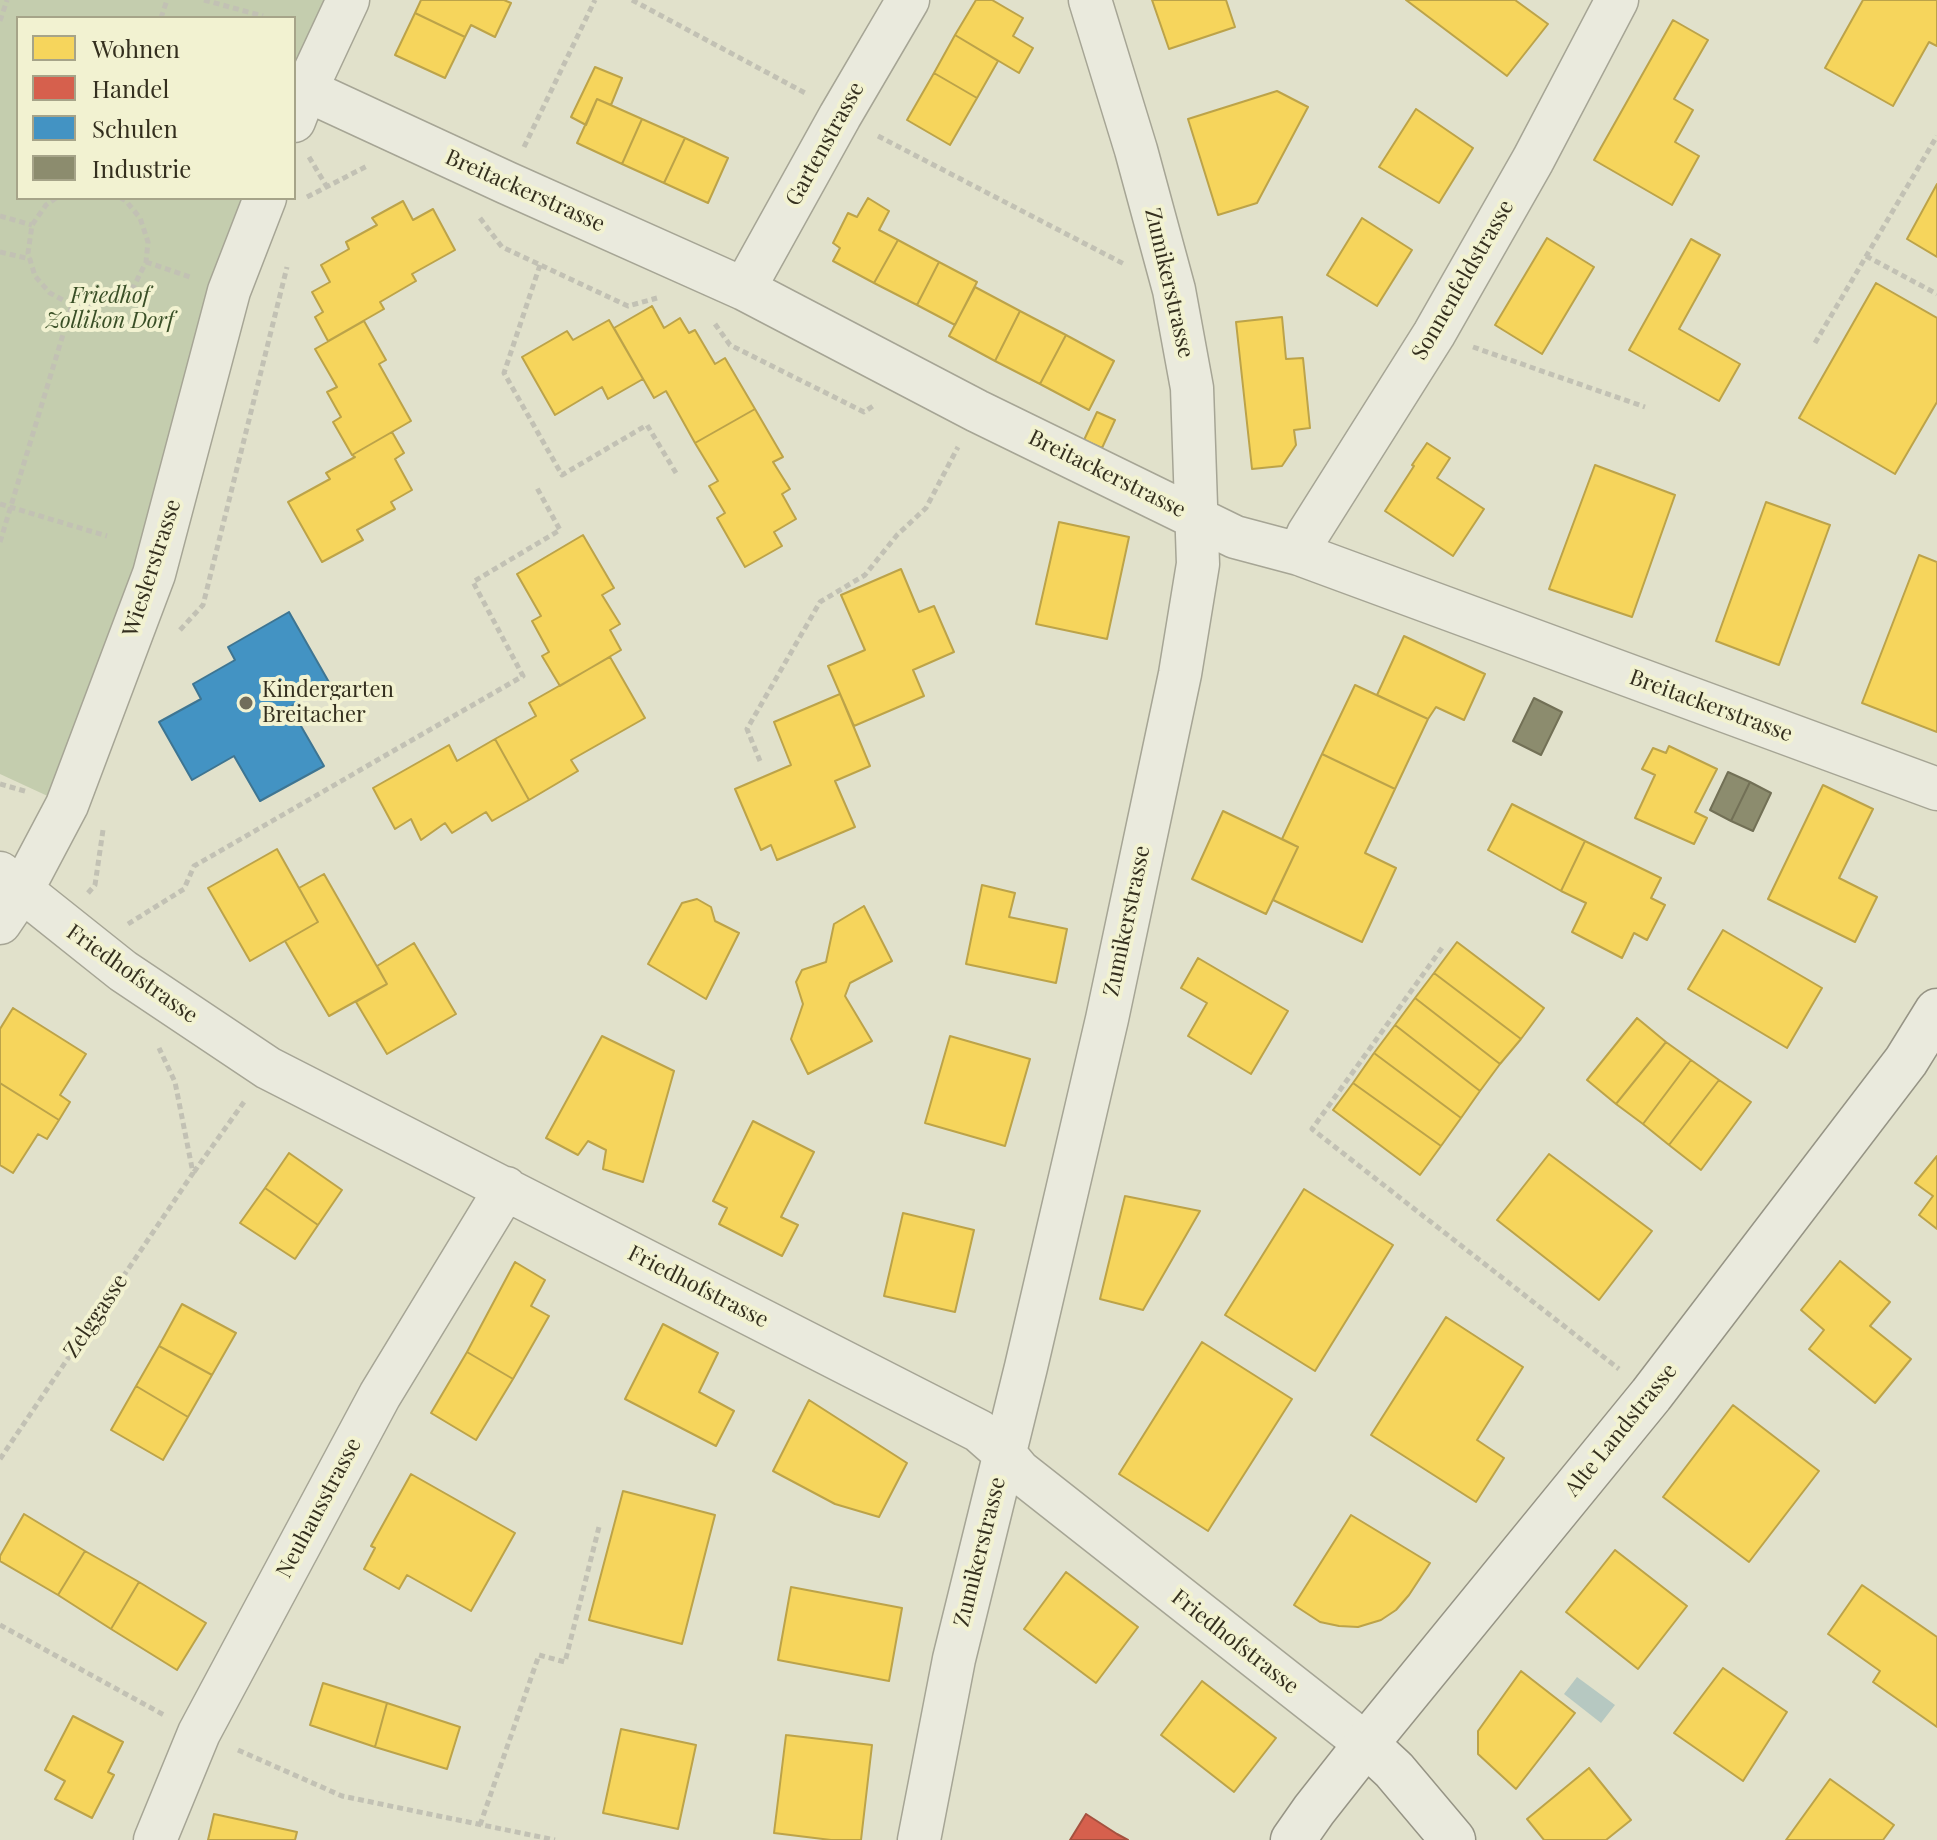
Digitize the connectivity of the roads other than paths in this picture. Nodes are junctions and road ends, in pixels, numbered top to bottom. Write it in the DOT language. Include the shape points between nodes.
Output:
graph roads {
  1 [pos="348,0"];
  2 [pos="908,0"];
  3 [pos="1090,0"];
  4 [pos="1617,0"];
  5 [pos="300,106"];
  6 [pos="283,200"];
  7 [pos="744,289"];
  8 [pos="1197,519"];
  9 [pos="1299,554"];
  10 [pos="1937,789"];
  11 [pos="7,896"];
  12 [pos="1937,1011"];
  13 [pos="506,1188"];
  14 [pos="1004,1453"];
  15 [pos="1366,1744"];
  16 [pos="155,1840"];
  17 [pos="919,1840"];
  18 [pos="1293,1840"];
  19 [pos="1453,1840"];
  1 -- 5 [label="street"];
  2 -- 7 [label="street, Gartenstrasse"];
  3 -- 8 [label="street, Zumikerstrasse" via="1174,290 1192,388"];
  4 -- 9 [label="street, Sonnenfeldstrasse" via="1434,334"];
  5 -- 7 [label="street, Breitackerstrasse" via="507,183"];
  6 -- 11 [label="street, Wieslerstrasse" via="229,291 154,574 67,805"];
  7 -- 8 [label="street, Breitackerstrasse"];
  8 -- 9 [label="street, Breitackerstrasse" via="1235,537"];
  8 -- 14 [label="street, Zumikerstrasse" via="1198,564 1180,674 1107,1019"];
  9 -- 10 [label="street, Breitackerstrasse"];
  11 -- 13 [label="street, Friedhofstrasse" via="60,923 268,1068"];
  12 -- 15 [label="main road, Alte Landstrasse" via="1906,1061 1651,1395"];
  13 -- 14 [label="street, Friedhofstrasse" via="979,1431"];
  13 -- 16 [label="street, Neuhausstrasse" via="372,1409 199,1733"];
  14 -- 15 [label="street, Friedhofstrasse" via="1019,1471"];
  14 -- 17 [label="street, Zumikerstrasse" via="954,1659"];
  15 -- 18 [label="main road, Alte Landstrasse"];
  15 -- 19 [label="main road"];
}
